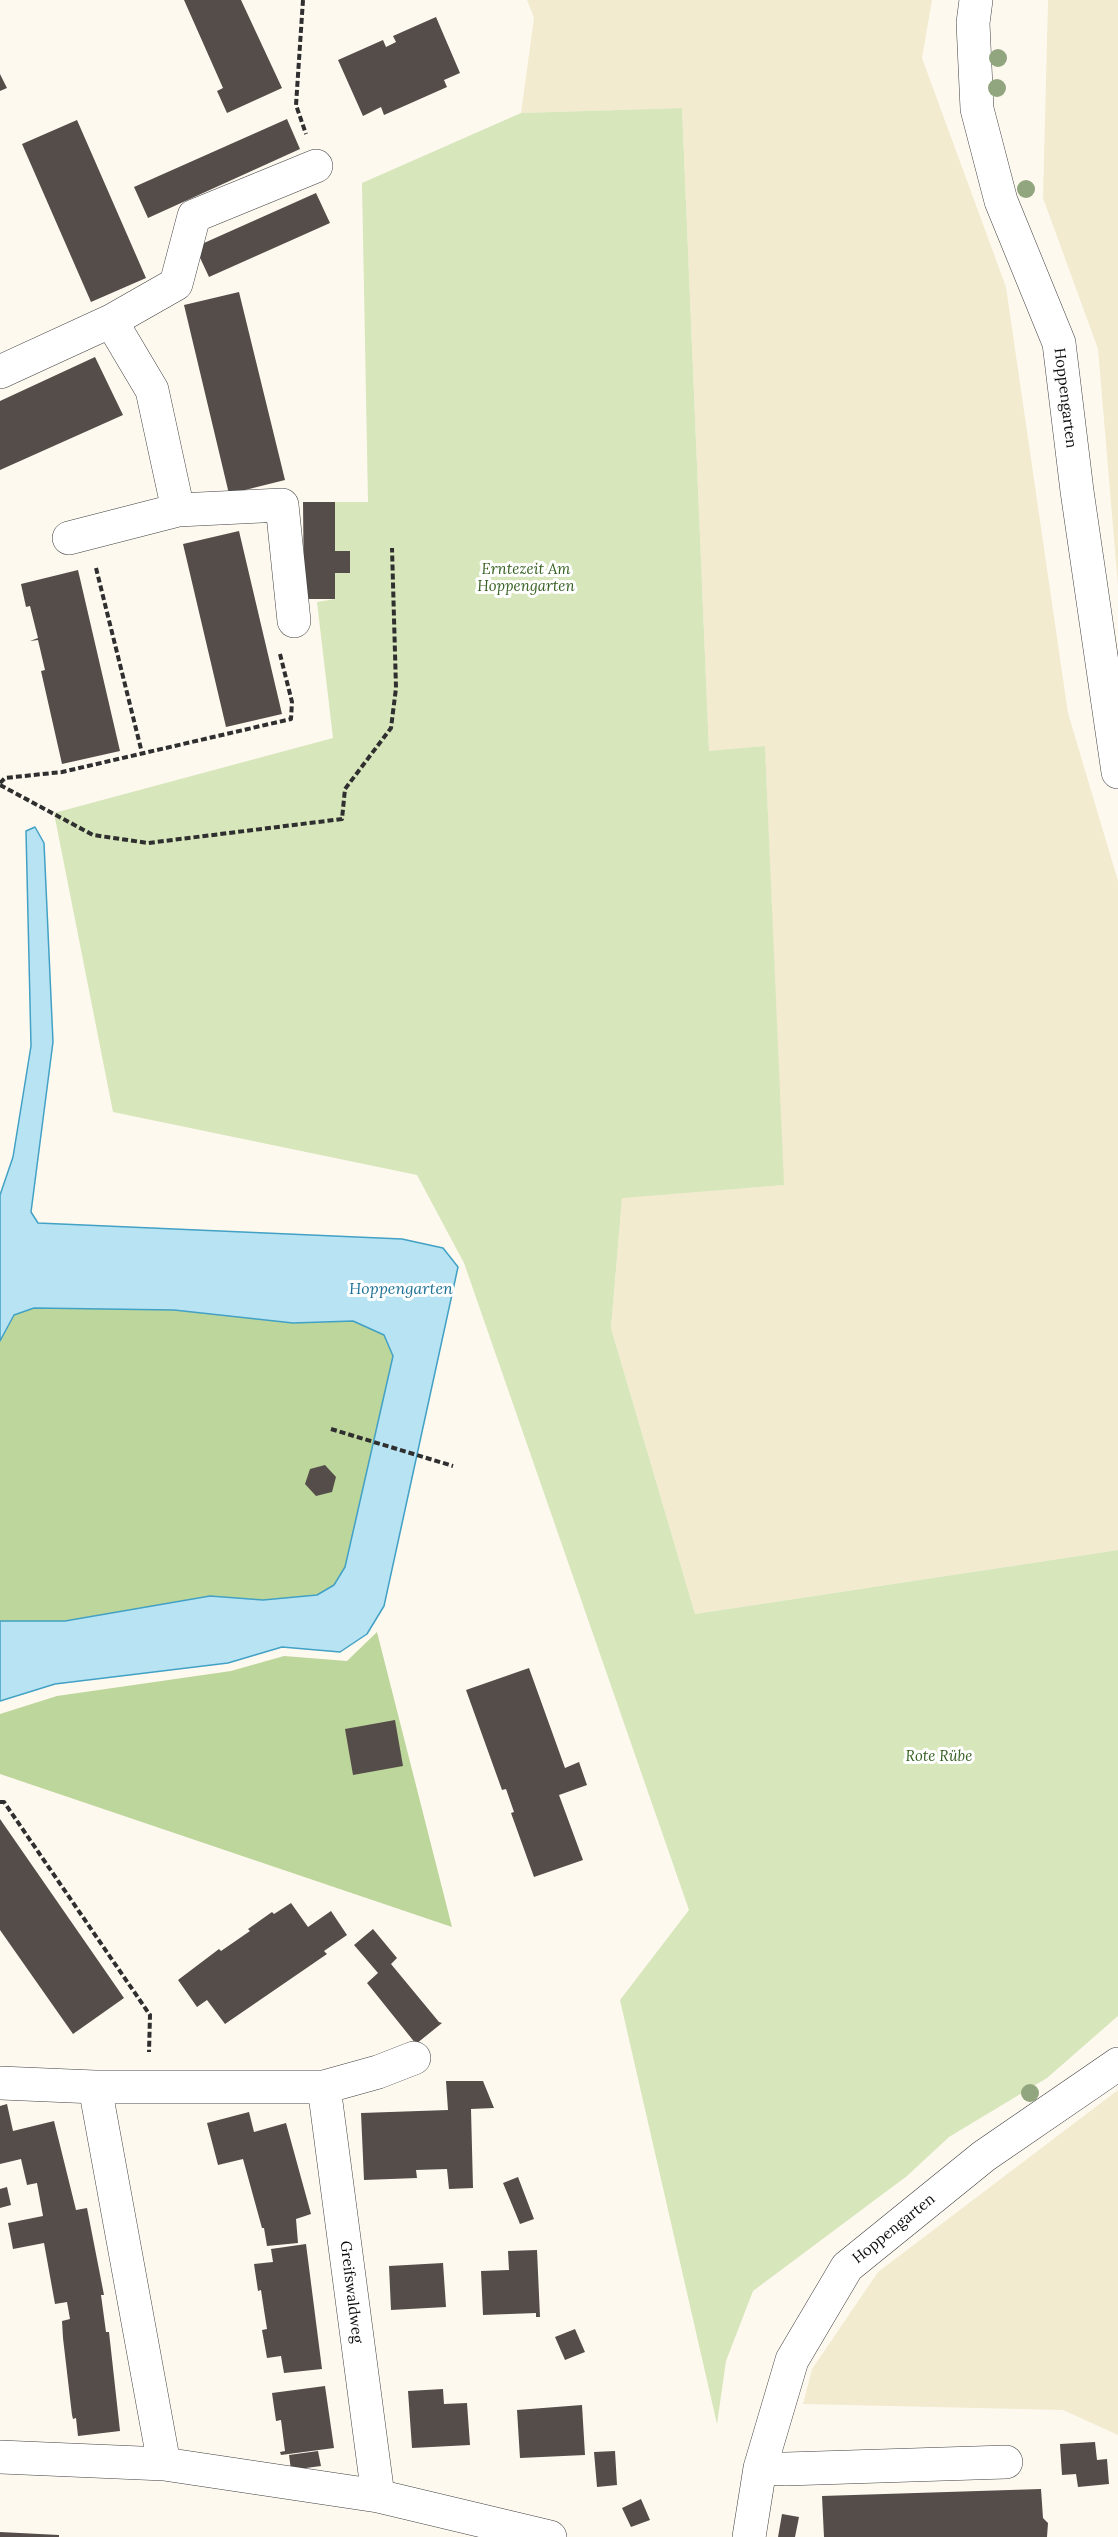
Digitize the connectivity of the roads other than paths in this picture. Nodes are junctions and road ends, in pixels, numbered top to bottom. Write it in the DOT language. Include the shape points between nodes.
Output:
graph roads {
  1 [pos="976,0"];
  2 [pos="316,166"];
  3 [pos="111,321"];
  4 [pos="0,372"];
  5 [pos="178,510"];
  6 [pos="78,536"];
  7 [pos="294,621"];
  8 [pos="1118,772"];
  9 [pos="414,2058"];
  10 [pos="1118,2064"];
  11 [pos="0,2083"];
  12 [pos="95,2087"];
  13 [pos="324,2087"];
  14 [pos="0,2457"];
  15 [pos="1006,2462"];
  16 [pos="164,2464"];
  17 [pos="760,2468"];
  18 [pos="378,2496"];
  19 [pos="550,2537"];
  20 [pos="749,2537"];
  1 -- 8 [label="street, Hoppengarten" via="973,23 977,109 1001,201 1059,343"];
  2 -- 3 [label="street" via="194,216 176,284"];
  3 -- 4 [label="street"];
  3 -- 5 [label="street" via="152,390"];
  5 -- 6 [label="street"];
  5 -- 7 [label="street" via="282,505"];
  9 -- 13 [label="street"];
  10 -- 17 [label="street, Hoppengarten" via="984,2156 847,2267 792,2360"];
  11 -- 12 [label="street"];
  12 -- 13 [label="street"];
  12 -- 16 [label="street"];
  13 -- 18 [label="street, Greifswaldweg"];
  14 -- 16 [label="street"];
  15 -- 17 [label="street"];
  16 -- 18 [label="street"];
  17 -- 20 [label="street, Hoppengarten"];
  18 -- 19 [label="street"];
}
